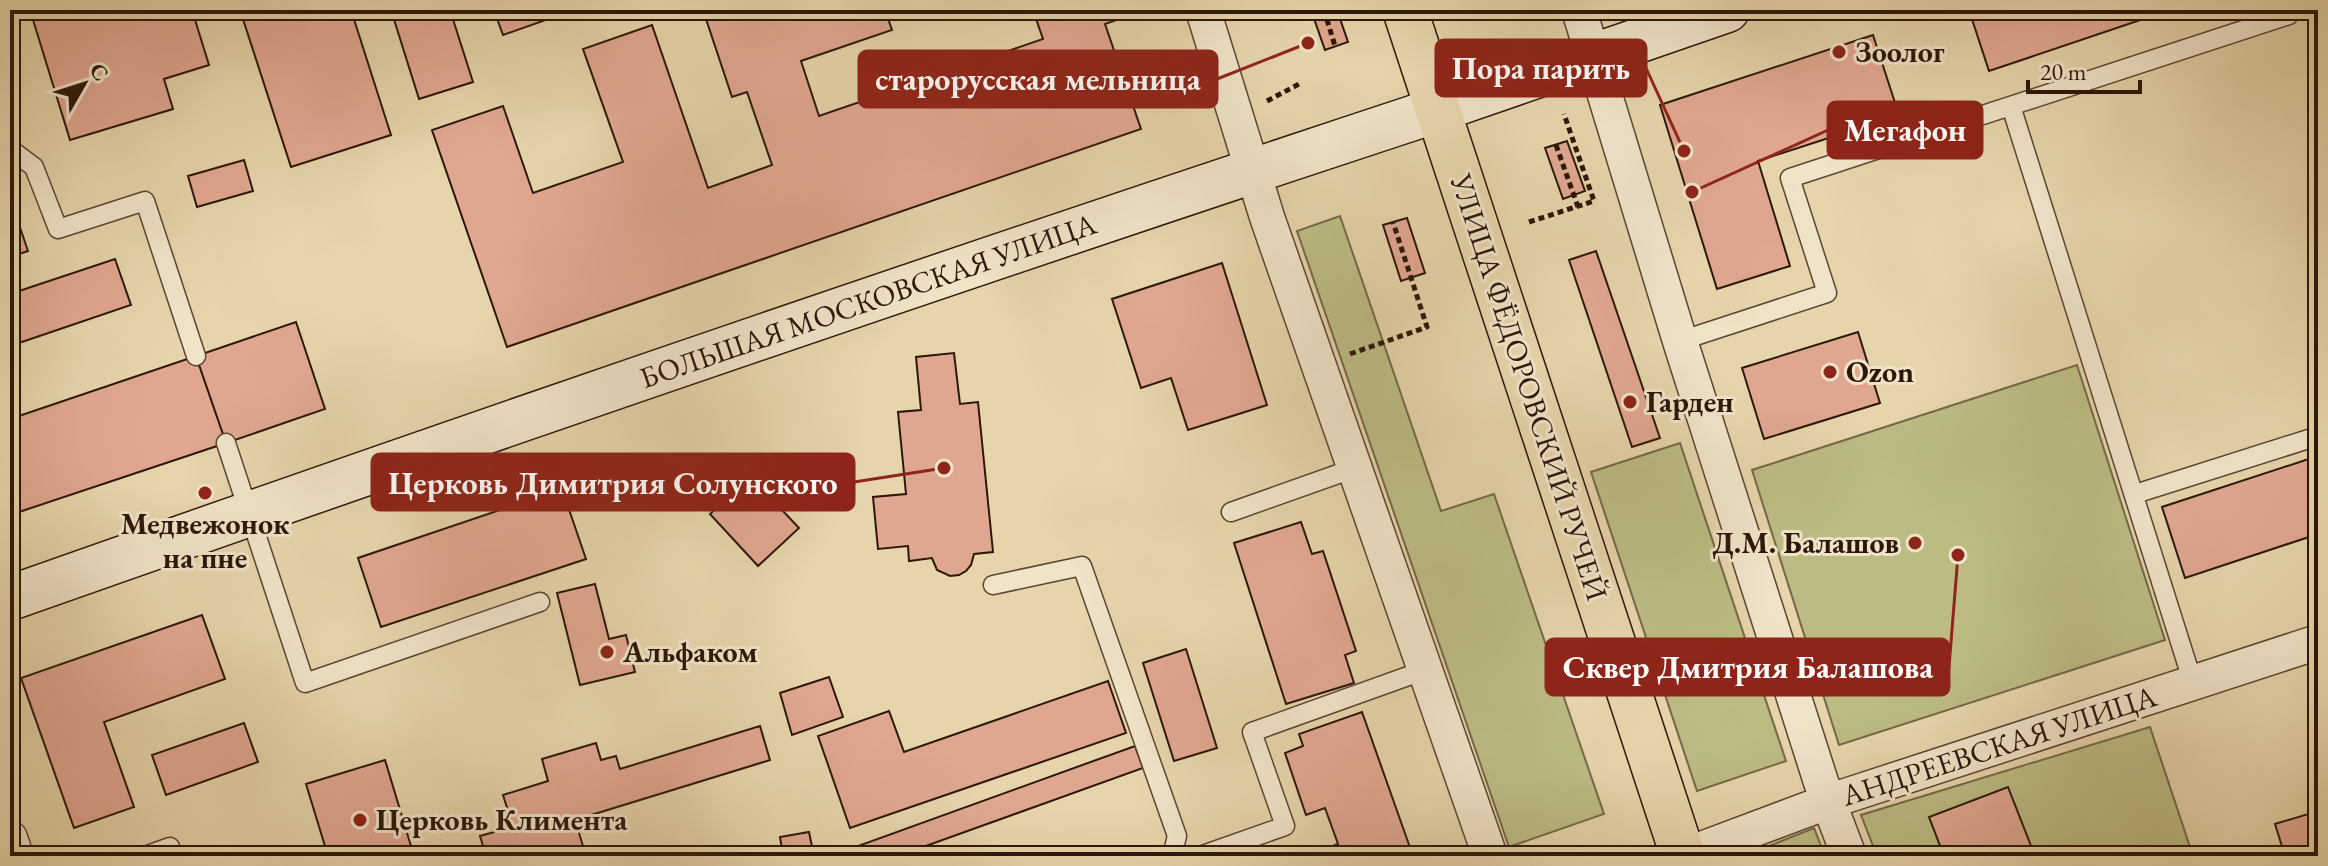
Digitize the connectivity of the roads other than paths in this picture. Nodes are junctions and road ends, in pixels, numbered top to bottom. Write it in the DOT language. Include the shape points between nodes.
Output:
graph roads {
  1 [pos="1203,10"];
  2 [pos="1405,10"];
  3 [pos="1579,10"];
  4 [pos="1727,10"];
  5 [pos="2289,15"];
  6 [pos="1592,56"];
  7 [pos="2011,106"];
  8 [pos="1438,110"];
  9 [pos="10,149"];
  10 [pos="1252,169"];
  11 [pos="1680,341"];
  12 [pos="196,356"];
  13 [pos="2318,436"];
  14 [pos="226,443"];
  15 [pos="1355,468"];
  16 [pos="2135,494"];
  17 [pos="1231,512"];
  18 [pos="249,514"];
  19 [pos="993,585"];
  20 [pos="10,598"];
  21 [pos="540,602"];
  22 [pos="2318,642"];
  23 [pos="1425,670"];
  24 [pos="2193,683"];
  25 [pos="1827,802"];
  26 [pos="10,838"];
  27 [pos="16,856"];
  28 [pos="145,856"];
  29 [pos="173,856"];
  30 [pos="1172,856"];
  31 [pos="1200,856"];
  32 [pos="1490,856"];
  33 [pos="1683,856"];
  34 [pos="1849,856"];
  1 -- 10 [label="street"];
  2 -- 8 [label="main road, УЛИЦА ФЁДОРОВСКИЙ РУЧЕЙ"];
  3 -- 6 [label="street"];
  4 -- 6 [label="street, БОЛЬШАЯ МОСКОВСКАЯ УЛИЦА"];
  5 -- 7 [label="lane"];
  6 -- 8 [label="street, БОЛЬШАЯ МОСКОВСКАЯ УЛИЦА"];
  6 -- 11 [label="street"];
  7 -- 11 [label="lane" via="1790,178 1827,293"];
  7 -- 16 [label="lane"];
  8 -- 10 [label="street, БОЛЬШАЯ МОСКОВСКАЯ УЛИЦА"];
  8 -- 33 [label="main road, УЛИЦА ФЁДОРОВСКИЙ РУЧЕЙ"];
  9 -- 12 [label="lane" via="34,167 58,229 145,201"];
  10 -- 15 [label="street"];
  10 -- 18 [label="street, БОЛЬШАЯ МОСКОВСКАЯ УЛИЦА"];
  11 -- 25 [label="street"];
  13 -- 16 [label="lane"];
  14 -- 18 [label="lane"];
  15 -- 17 [label="lane"];
  15 -- 23 [label="street"];
  16 -- 24 [label="lane"];
  18 -- 20 [label="street, БОЛЬШАЯ МОСКОВСКАЯ УЛИЦА"];
  18 -- 21 [label="lane" via="305,683"];
  19 -- 30 [label="lane" via="1082,566 1177,836"];
  22 -- 24 [label="street, АНДРЕЕВСКАЯ УЛИЦА"];
  23 -- 31 [label="lane" via="1252,732 1285,826"];
  23 -- 32 [label="street"];
  24 -- 25 [label="street, АНДРЕЕВСКАЯ УЛИЦА"];
  25 -- 33 [label="street, АНДРЕЕВСКАЯ УЛИЦА"];
  25 -- 34 [label="street"];
  26 -- 27 [label="street"];
  28 -- 29 [label="lane" via="170,847"];
}
